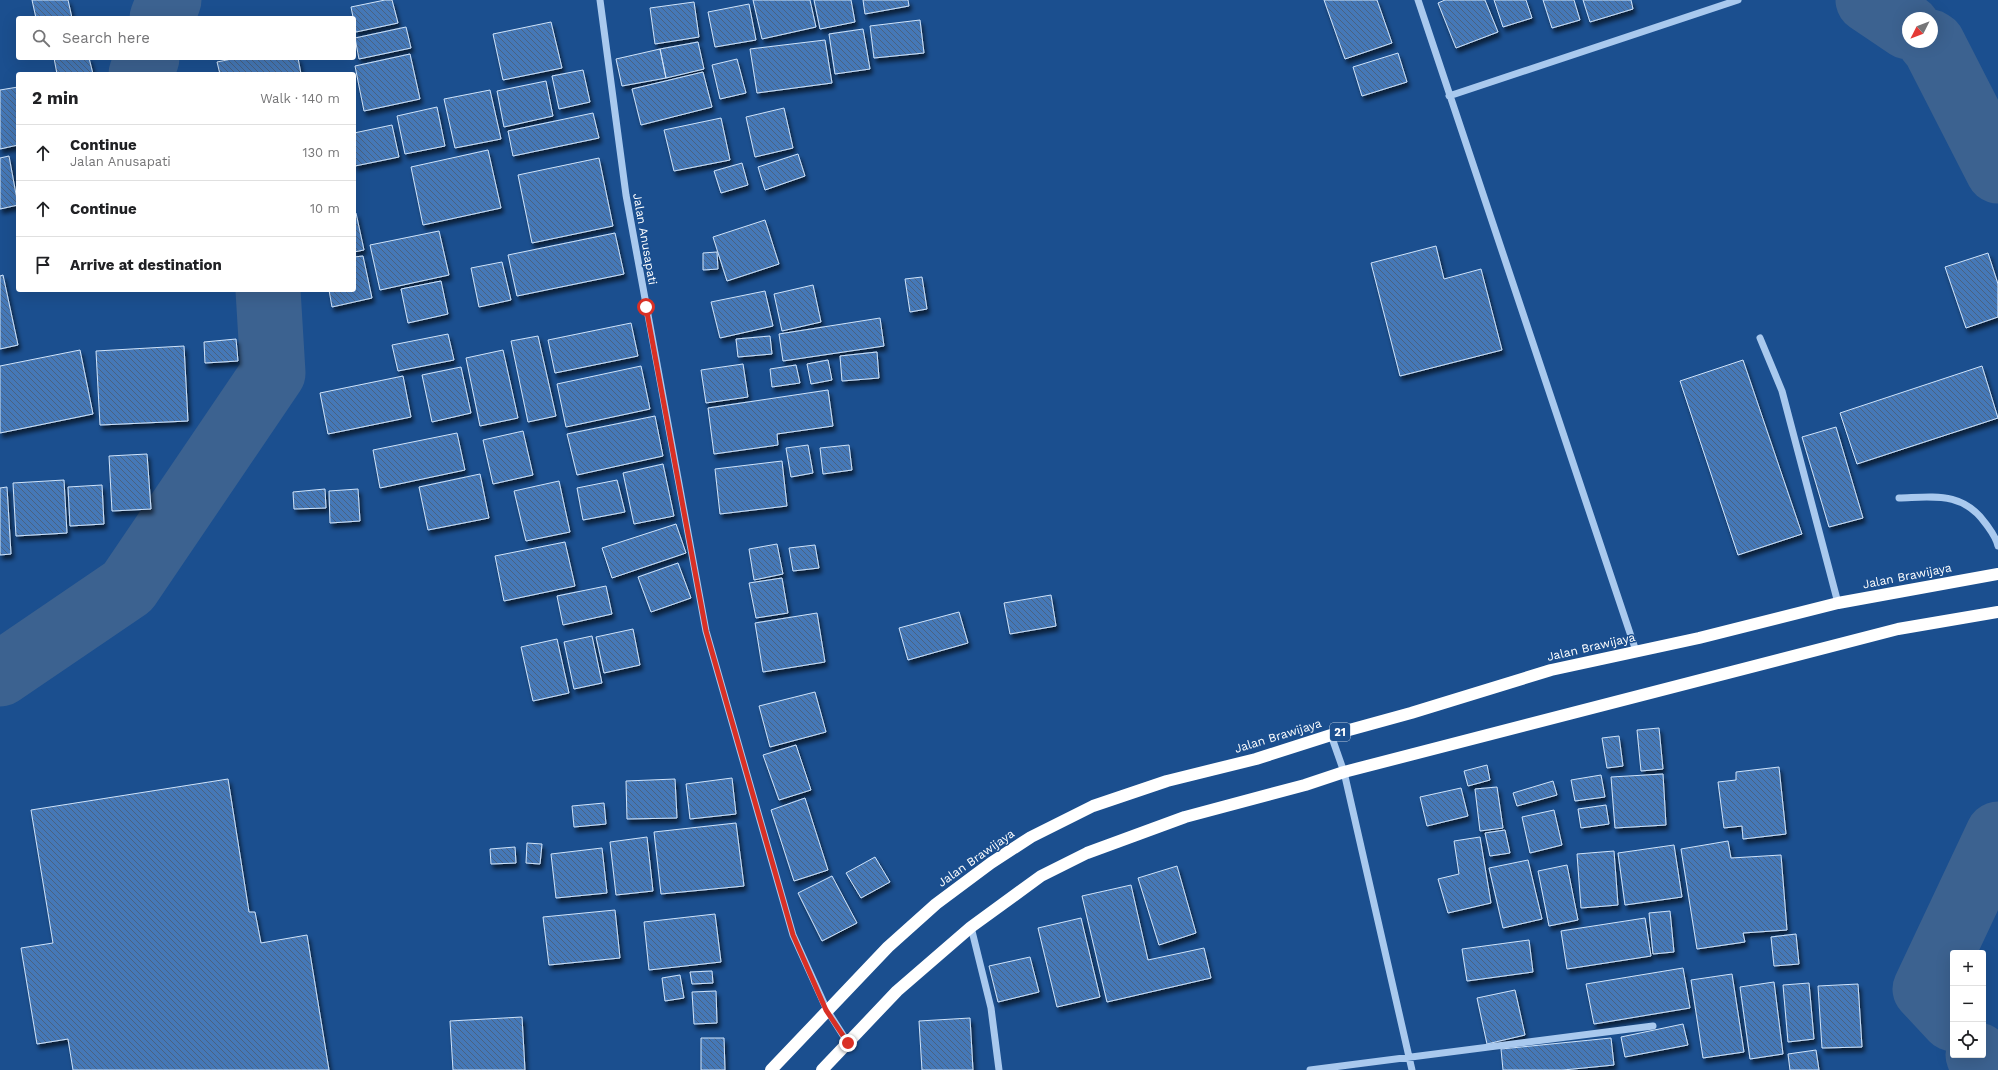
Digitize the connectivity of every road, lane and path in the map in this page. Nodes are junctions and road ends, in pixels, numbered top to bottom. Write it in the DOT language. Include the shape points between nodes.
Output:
graph roads {
  1 [pos="600,0"];
  2 [pos="1418,0"];
  3 [pos="1738,0"];
  4 [pos="1449,96"];
  5 [pos="1760,338"];
  6 [pos="1899,498"];
  7 [pos="1998,546"];
  8 [pos="1998,574"];
  9 [pos="1838,603"];
  10 [pos="1998,612"];
  11 [pos="1636,651"];
  12 [pos="1331,734"];
  13 [pos="1344,772"];
  14 [pos="971,927"];
  15 [pos="826,1010"];
  16 [pos="1653,1026"];
  17 [pos="848,1043"];
  18 [pos="1409,1058"];
  19 [pos="771,1070"];
  20 [pos="822,1070"];
  21 [pos="999,1070"];
  22 [pos="1310,1070"];
  23 [pos="1412,1070"];
  1 -- 15 [label="street, Jalan Anusapati" via="626,195 706,631 793,935"];
  2 -- 4 [label="street"];
  3 -- 4 [label="street"];
  4 -- 11 [label="street"];
  5 -- 9 [label="street" via="1782,391"];
  6 -- 7 [label="street" via="1947,497 1966,504 1980,515"];
  8 -- 9 [label="highway, Jalan Brawijaya / 21"];
  9 -- 11 [label="highway, Jalan Brawijaya / 21"];
  10 -- 13 [label="highway" via="1898,629"];
  11 -- 12 [label="highway, Jalan Brawijaya / 21" via="1550,670"];
  12 -- 13 [label="street"];
  12 -- 15 [label="highway, Jalan Brawijaya / 21" via="1256,759 1167,781 1093,806 1032,837 991,862 936,904 888,947"];
  13 -- 14 [label="highway" via="1185,817 1087,853 1041,876"];
  13 -- 18 [label="street"];
  14 -- 17 [label="highway" via="897,992"];
  14 -- 21 [label="street" via="991,1008"];
  15 -- 17 [label="street, Jalan Anusapati"];
  15 -- 19 [label="highway, Jalan Brawijaya / 21"];
  16 -- 18 [label="street"];
  17 -- 20 [label="highway"];
  18 -- 22 [label="street"];
  18 -- 23 [label="street"];
}
